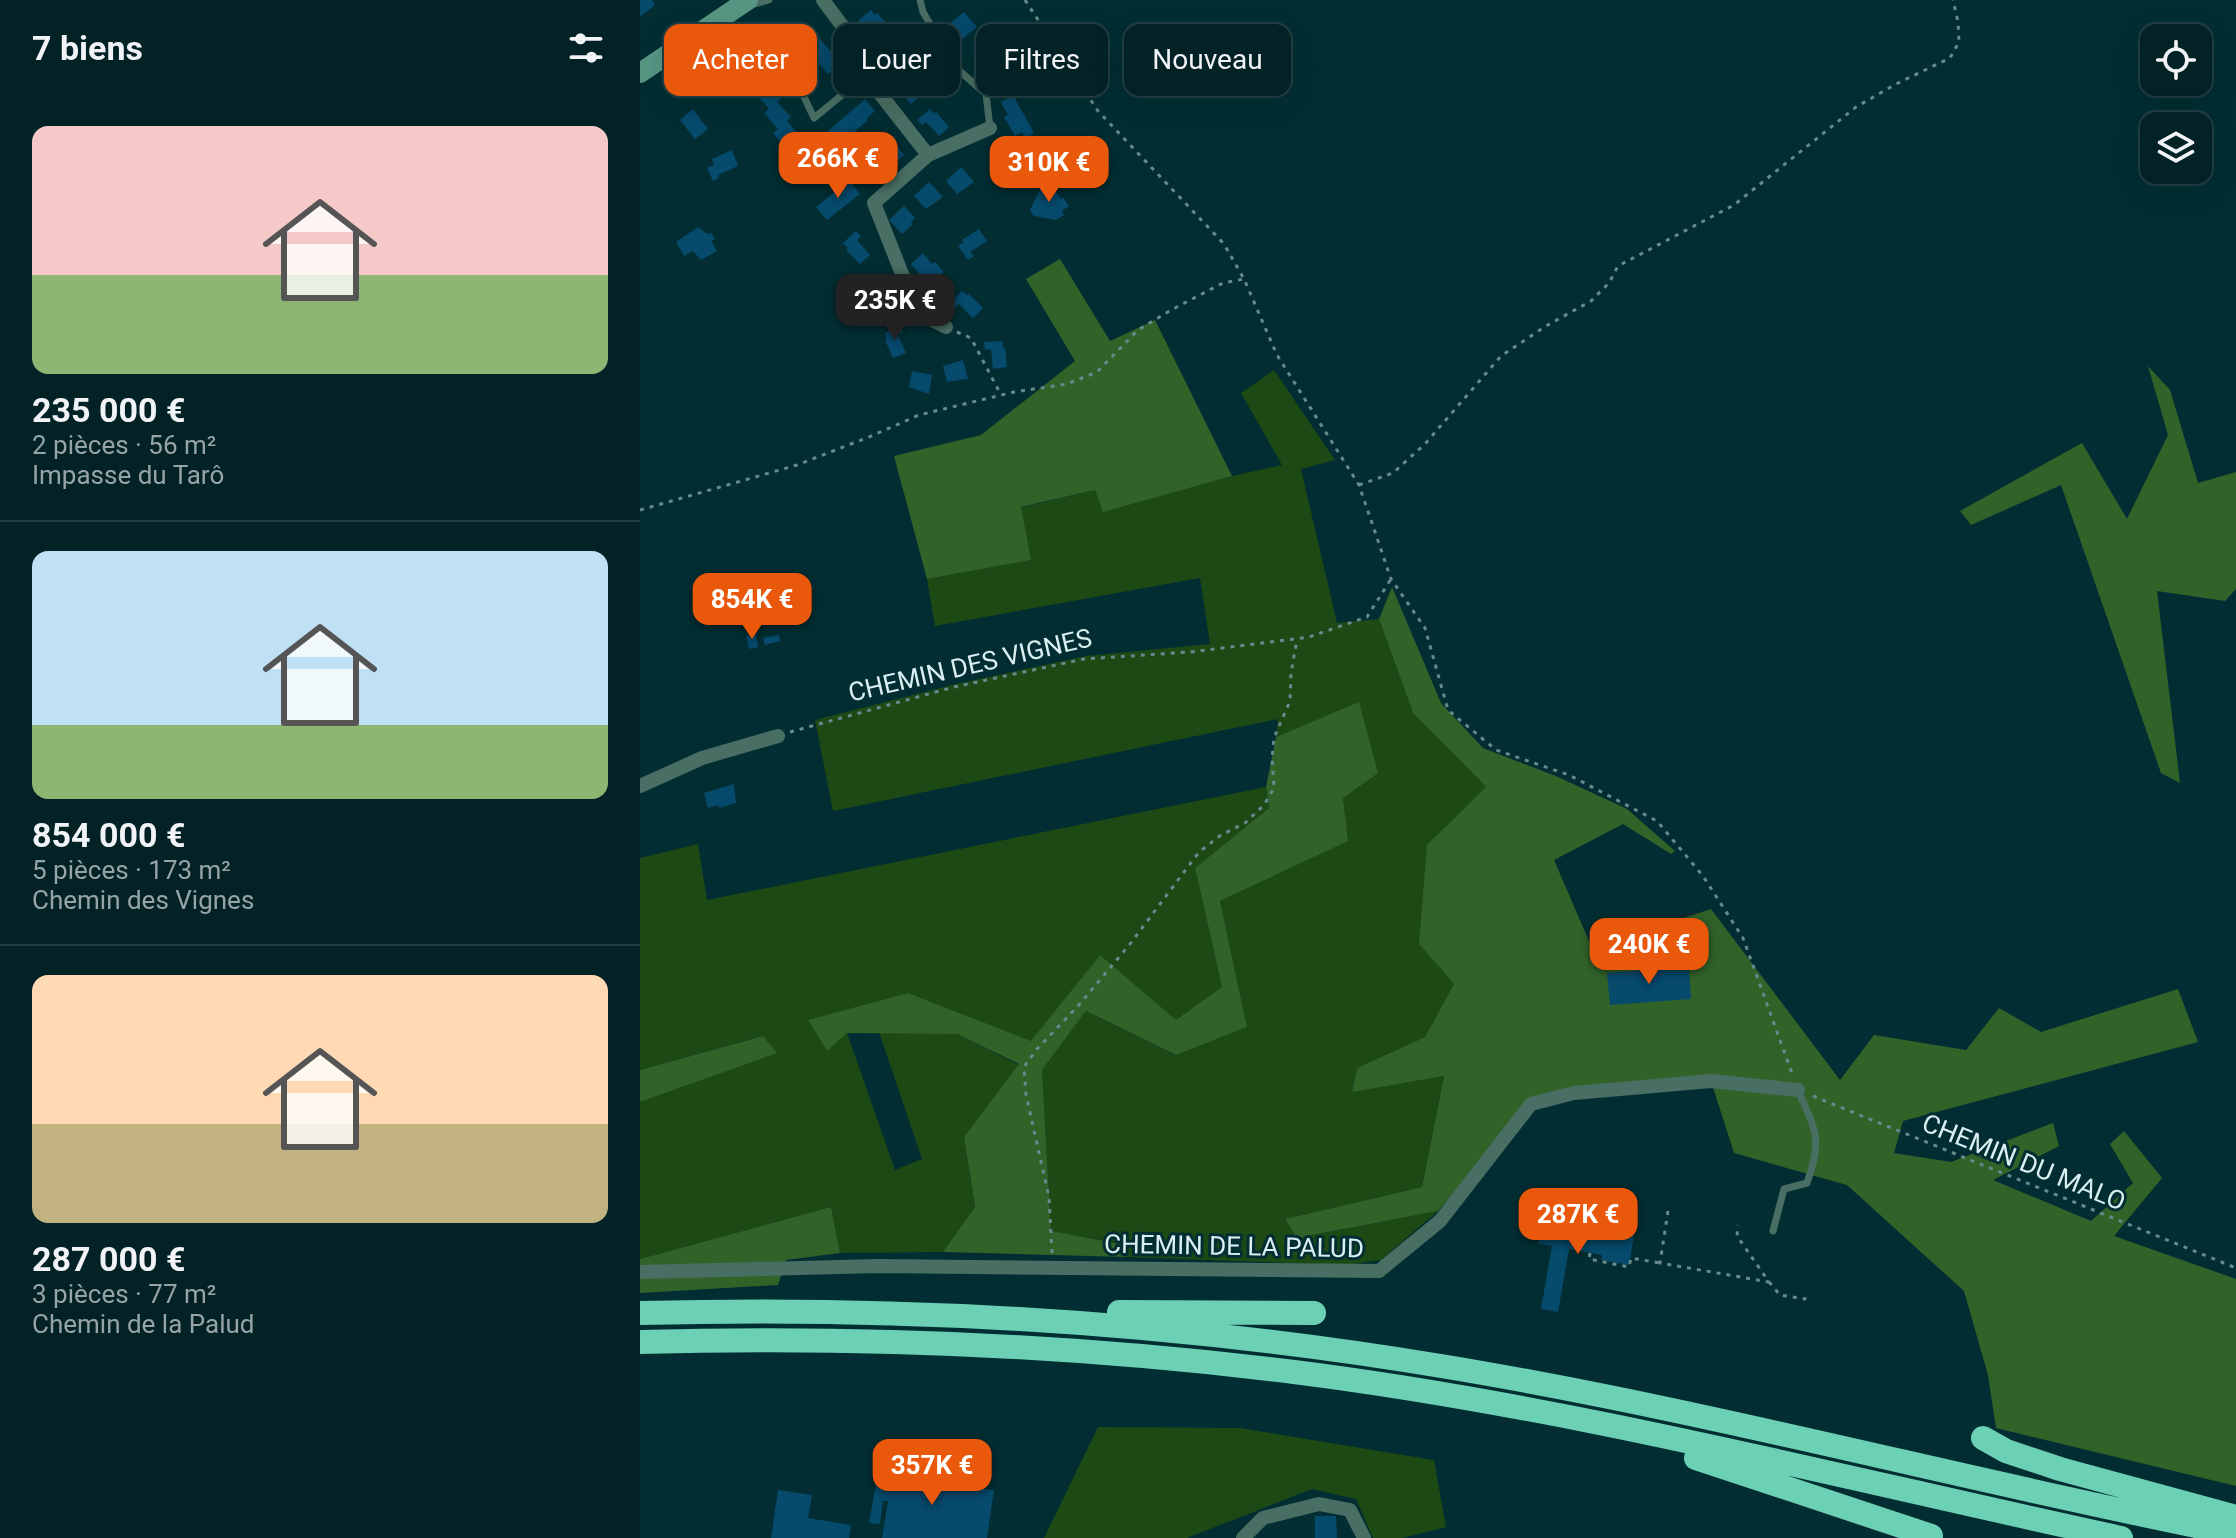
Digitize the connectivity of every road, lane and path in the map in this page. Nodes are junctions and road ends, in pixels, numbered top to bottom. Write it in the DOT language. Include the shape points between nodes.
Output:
graph roads {
  1 [pos="748,0"];
  2 [pos="769,0"];
  3 [pos="823,0"];
  4 [pos="920,0"];
  5 [pos="1025,0"];
  6 [pos="1953,0"];
  7 [pos="734,6"];
  8 [pos="709,24"];
  9 [pos="841,24"];
  10 [pos="664,49"];
  11 [pos="664,56"];
  12 [pos="640,62"];
  13 [pos="640,73"];
  14 [pos="804,96"];
  15 [pos="841,96"];
  16 [pos="882,96"];
  17 [pos="990,128"];
  18 [pos="928,155"];
  19 [pos="1244,279"];
  20 [pos="946,327"];
  21 [pos="1001,395"];
  22 [pos="1359,485"];
  23 [pos="640,510"];
  24 [pos="1391,579"];
  25 [pos="1297,639"];
  26 [pos="778,736"];
  27 [pos="640,786"];
  28 [pos="1798,1090"];
  29 [pos="1668,1211"];
  30 [pos="1738,1225"];
  31 [pos="1773,1231"];
  32 [pos="1590,1253"];
  33 [pos="1660,1263"];
  34 [pos="1052,1268"];
  35 [pos="2236,1268"];
  36 [pos="640,1272"];
  37 [pos="1769,1282"];
  38 [pos="1806,1294"];
  39 [pos="640,1313"];
  40 [pos="1314,1313"];
  41 [pos="933,1314"];
  42 [pos="640,1342"];
  43 [pos="1591,1422"];
  44 [pos="1983,1438"];
  45 [pos="2236,1517"];
  46 [pos="2236,1534"];
  47 [pos="1931,1536"];
  48 [pos="1243,1538"];
  49 [pos="1364,1538"];
  50 [pos="2121,1538"];
  1 -- 7 [label="main road"];
  2 -- 7 [label="lane"];
  3 -- 9 [label="street"];
  4 -- 17 [label="lane" via="955,67 986,94"];
  5 -- 19 [label="path" via="1098,111 1224,244"];
  6 -- 22 [label="path" via="1959,42 1950,58 1856,107 1734,205 1618,266 1591,301 1501,356 1393,473"];
  7 -- 8 [label="main road"];
  10 -- 12 [label="main road"];
  11 -- 13 [label="main road"];
  14 -- 15 [label="lane" via="814,118"];
  16 -- 18 [label="street"];
  17 -- 18 [label="street"];
  18 -- 20 [label="street" via="874,203 917,312"];
  19 -- 21 [label="path" via="1223,283 1138,330 1097,372 1067,384"];
  19 -- 22 [label="path" via="1277,355"];
  20 -- 21 [label="path" via="971,338"];
  21 -- 23 [label="path" via="919,415 797,465"];
  22 -- 24 [label="path"];
  24 -- 25 [label="path, CHEMIN DES VIGNES" via="1367,617"];
  24 -- 28 [label="path" via="1425,628 1448,710 1496,750 1569,775 1657,821 1703,876 1743,938"];
  25 -- 26 [label="path, CHEMIN DES VIGNES" via="1084,659 954,687"];
  25 -- 34 [label="path" via="1290,701 1274,738 1274,788 1264,805 1199,852 1130,944 1024,1067 1049,1197"];
  26 -- 27 [label="street" via="702,758"];
  28 -- 31 [label="lane" via="1817,1134 1815,1160 1807,1183 1784,1189"];
  28 -- 34 [label="street, CHEMIN DE LA PALUD" via="1711,1081 1574,1093 1531,1104 1440,1221 1379,1271"];
  28 -- 35 [label="path, CHEMIN DU MALO"];
  29 -- 33 [label="path"];
  30 -- 37 [label="path" via="1737,1236"];
  32 -- 33 [label="path" via="1589,1259 1629,1267 1631,1258"];
  33 -- 37 [label="path"];
  34 -- 36 [label="street, CHEMIN DE LA PALUD"];
  37 -- 38 [label="path" via="1780,1295 1805,1299"];
  39 -- 41 [label="highway"];
  40 -- 41 [label="highway"];
  41 -- 46 [label="highway" via="1237,1337 1442,1366 1588,1392"];
  42 -- 43 [label="highway" via="924,1342 1126,1355 1295,1372"];
  43 -- 47 [label="highway"];
  43 -- 50 [label="highway"];
  44 -- 45 [label="highway" via="2060,1469"];
  48 -- 49 [label="street" via="1263,1518 1319,1504 1350,1510"];
}
